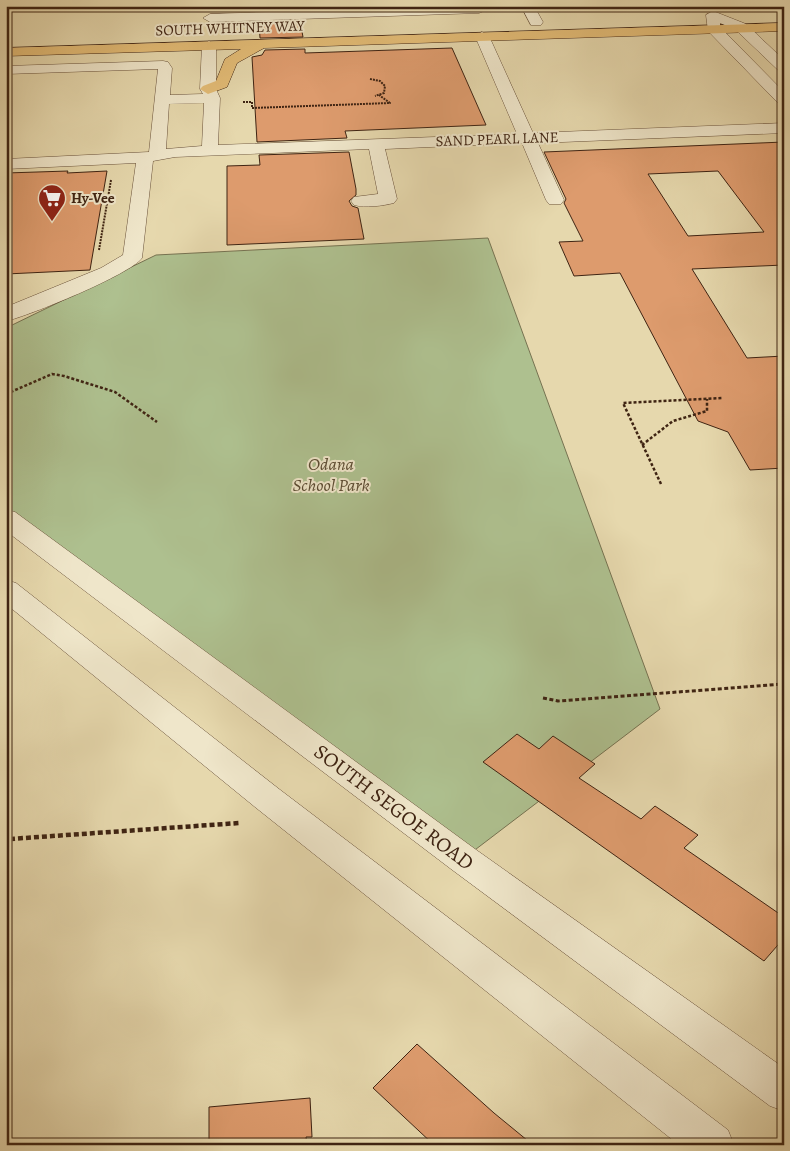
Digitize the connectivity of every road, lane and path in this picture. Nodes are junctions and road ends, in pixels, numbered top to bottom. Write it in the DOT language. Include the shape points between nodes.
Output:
graph roads {
  1 [pos="490,6"];
  2 [pos="527,6"];
  3 [pos="702,6"];
  4 [pos="210,12"];
  5 [pos="784,14"];
  6 [pos="536,22"];
  7 [pos="714,22"];
  8 [pos="741,27"];
  9 [pos="784,27"];
  10 [pos="482,36"];
  11 [pos="211,39"];
  12 [pos="6,40"];
  13 [pos="263,44"];
  14 [pos="6,52"];
  15 [pos="784,68"];
  16 [pos="6,70"];
  17 [pos="370,79"];
  18 [pos="210,94"];
  19 [pos="379,95"];
  20 [pos="375,96"];
  21 [pos="162,100"];
  22 [pos="784,101"];
  23 [pos="243,102"];
  24 [pos="784,128"];
  25 [pos="528,138"];
  26 [pos="376,144"];
  27 [pos="210,150"];
  28 [pos="151,157"];
  29 [pos="6,164"];
  30 [pos="556,200"];
  31 [pos="360,201"];
  32 [pos="6,315"];
  33 [pos="6,394"];
  34 [pos="707,398"];
  35 [pos="722,398"];
  36 [pos="157,422"];
  37 [pos="642,445"];
  38 [pos="661,484"];
  39 [pos="6,518"];
  40 [pos="6,589"];
  41 [pos="784,684"];
  42 [pos="543,698"];
  43 [pos="239,823"];
  44 [pos="10,839"];
  45 [pos="784,1092"];
  46 [pos="713,1145"];
  1 -- 4 [label="street" via="479,9"];
  2 -- 6 [label="street"];
  3 -- 7 [label="street"];
  4 -- 11 [label="street" via="213,22"];
  5 -- 7 [label="main road, SOUTH WHITNEY WAY"];
  6 -- 7 [label="main road, SOUTH WHITNEY WAY"];
  6 -- 11 [label="main road, SOUTH WHITNEY WAY" via="277,30"];
  7 -- 8 [label="main road, SOUTH WHITNEY WAY"];
  7 -- 10 [label="main road, SOUTH WHITNEY WAY"];
  7 -- 22 [label="street"];
  8 -- 9 [label="main road, SOUTH WHITNEY WAY"];
  8 -- 15 [label="street"];
  10 -- 13 [label="main road, SOUTH WHITNEY WAY"];
  10 -- 25 [label="street"];
  11 -- 12 [label="main road, SOUTH WHITNEY WAY"];
  11 -- 13 [label="main road, SOUTH WHITNEY WAY"];
  11 -- 14 [label="main road, SOUTH WHITNEY WAY" via="168,47"];
  11 -- 18 [label="street"];
  13 -- 18 [label="main road" via="235,57 222,84"];
  16 -- 21 [label="street" via="163,65"];
  17 -- 19 [label="path" via="385,86 384,93"];
  18 -- 21 [label="street"];
  18 -- 27 [label="street"];
  19 -- 20 [label="path"];
  19 -- 23 [label="path" via="390,103 252,108 252,102"];
  21 -- 28 [label="street"];
  24 -- 25 [label="street, SAND PEARL LANE"];
  25 -- 26 [label="street, SAND PEARL LANE"];
  25 -- 30 [label="street"];
  26 -- 27 [label="street, SAND PEARL LANE"];
  26 -- 31 [label="street" via="388,199"];
  27 -- 28 [label="street, SAND PEARL LANE"];
  28 -- 29 [label="street, SAND PEARL LANE"];
  28 -- 32 [label="street" via="132,258 108,272"];
  33 -- 36 [label="path" via="52,374 64,376 114,392"];
  34 -- 35 [label="path"];
  34 -- 37 [label="path" via="707,411 673,421"];
  34 -- 37 [label="path" via="623,403"];
  37 -- 38 [label="path"];
  39 -- 45 [label="street, SOUTH SEGOE ROAD" via="463,859"];
  40 -- 46 [label="street" via="267,798"];
  41 -- 42 [label="path" via="558,701"];
  43 -- 44 [label="path"];
}
